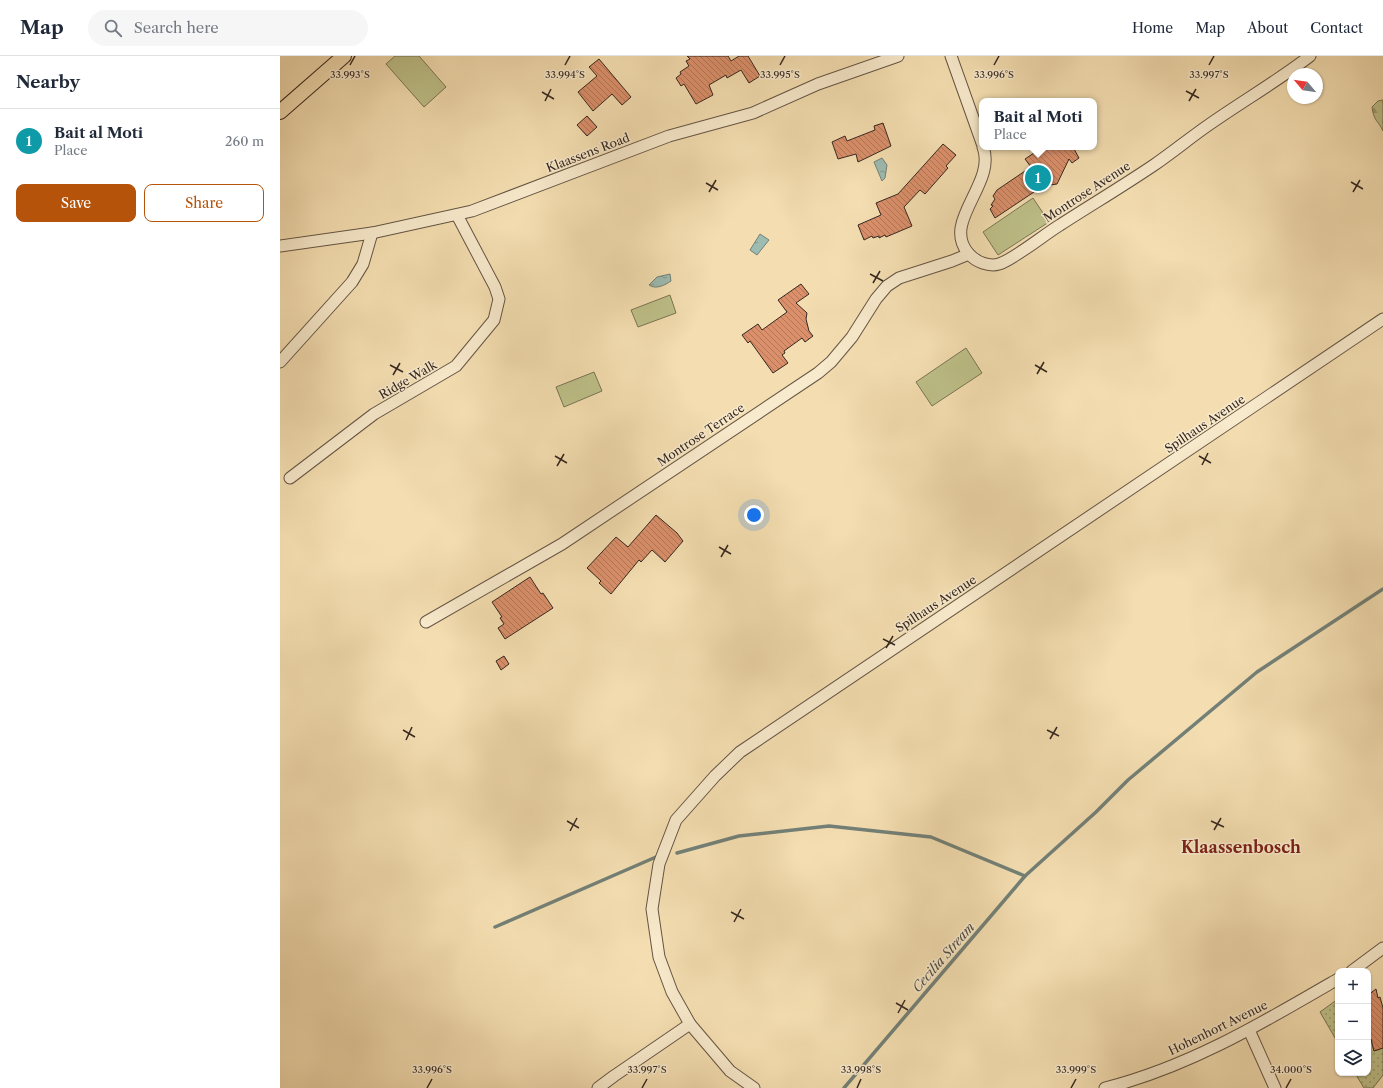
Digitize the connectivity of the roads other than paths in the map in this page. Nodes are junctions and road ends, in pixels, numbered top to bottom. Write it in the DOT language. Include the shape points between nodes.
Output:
graph roads {
  1 [pos="344,56"];
  2 [pos="898,56"];
  3 [pos="951,56"];
  4 [pos="1310,56"];
  5 [pos="280,112"];
  6 [pos="979,135"];
  7 [pos="984,150"];
  8 [pos="457,215"];
  9 [pos="372,233"];
  10 [pos="280,246"];
  11 [pos="968,254"];
  12 [pos="1383,319"];
  13 [pos="280,362"];
  14 [pos="290,478"];
  15 [pos="426,622"];
  16 [pos="1383,948"];
  17 [pos="1356,968"];
  18 [pos="1335,981"];
  19 [pos="690,1024"];
  20 [pos="1249,1030"];
  21 [pos="598,1088"];
  22 [pos="754,1088"];
  23 [pos="1105,1088"];
  24 [pos="1275,1088"];
  1 -- 5 [label="main road"];
  2 -- 8 [label="street, Klaassens Road" via="818,84 753,113 669,136"];
  3 -- 6 [label="street"];
  4 -- 11 [label="street, Montrose Avenue" via="1155,164 1005,262 985,264"];
  7 -- 11 [label="street" via="984,174 961,226 962,243"];
  8 -- 9 [label="street, Klaassens Road"];
  8 -- 14 [label="street, Ridge Walk" via="499,299 494,320 456,366 374,414"];
  9 -- 10 [label="street, Klaassens Road"];
  9 -- 13 [label="street" via="363,264 352,282"];
  11 -- 15 [label="street, Montrose Terrace" via="893,281 876,299 852,337 818,373 562,544"];
  12 -- 19 [label="street, Spilhaus Avenue" via="740,752 715,776 676,820 659,864 652,909 659,957 672,992"];
  16 -- 17 [label="street"];
  18 -- 20 [label="street, Hohenhort Avenue"];
  19 -- 21 [label="street"];
  19 -- 22 [label="street" via="730,1071"];
  20 -- 23 [label="street, Hohenhort Avenue" via="1138,1080"];
  20 -- 24 [label="street"];
}
